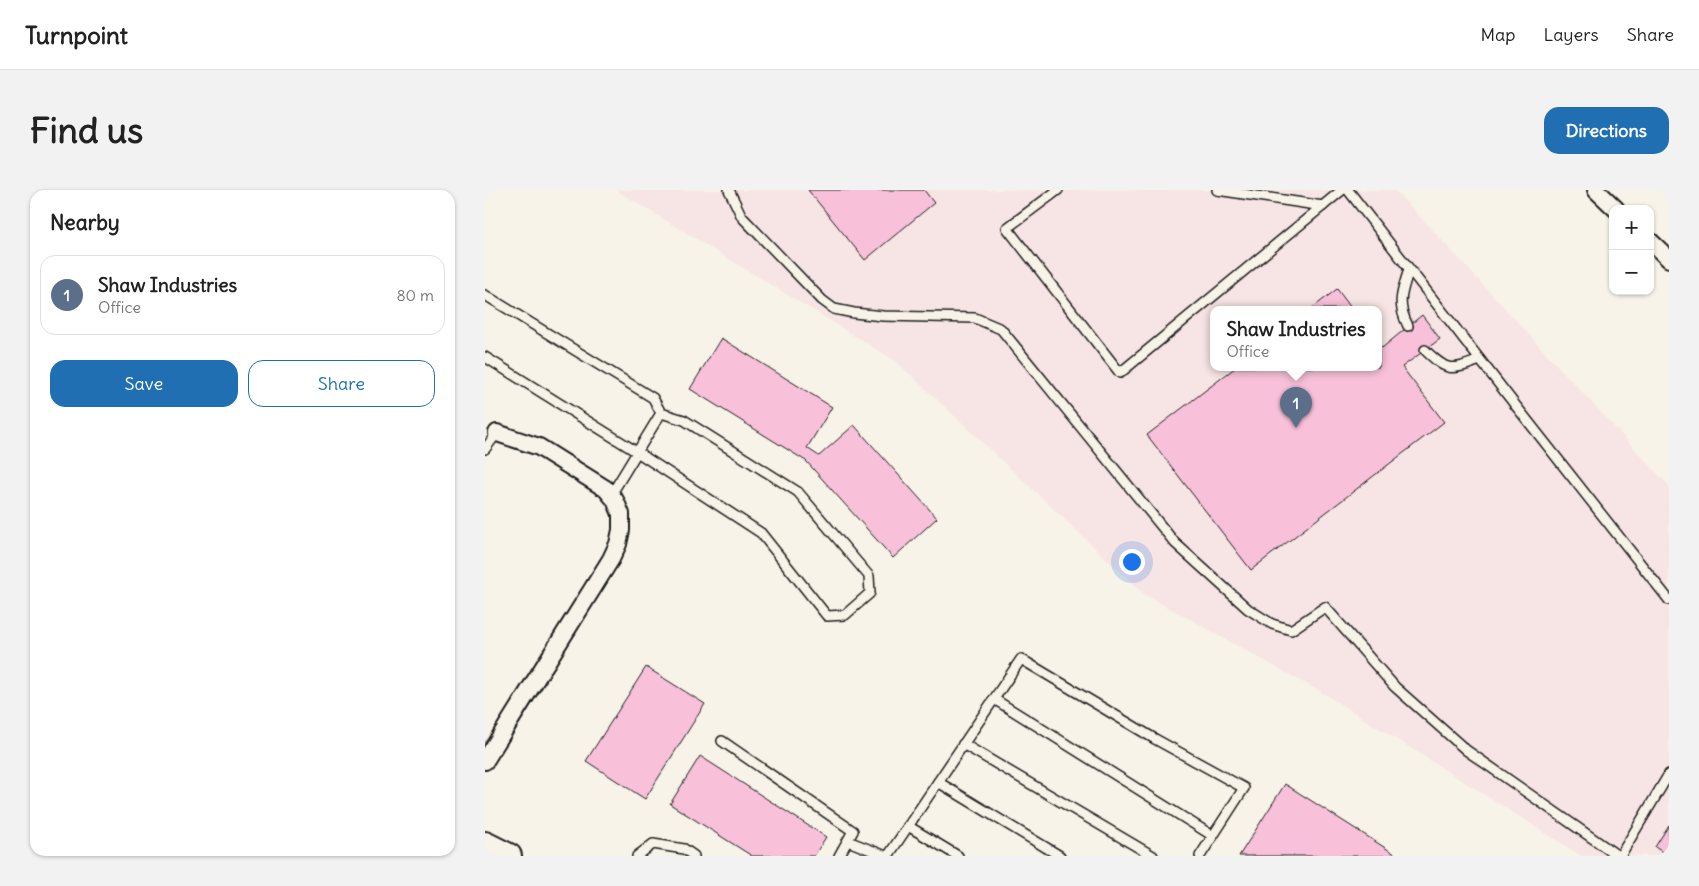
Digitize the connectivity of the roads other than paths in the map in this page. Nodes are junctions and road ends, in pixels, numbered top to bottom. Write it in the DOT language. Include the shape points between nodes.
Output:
graph roads {
  1 [pos="729,190"];
  2 [pos="1058,190"];
  3 [pos="1217,190"];
  4 [pos="1342,190"];
  5 [pos="1347,190"];
  6 [pos="1596,190"];
  7 [pos="1251,192"];
  8 [pos="1612,205"];
  9 [pos="1323,206"];
  10 [pos="1654,245"];
  11 [pos="1669,259"];
  12 [pos="1409,269"];
  13 [pos="485,295"];
  14 [pos="1408,326"];
  15 [pos="1425,350"];
  16 [pos="485,357"];
  17 [pos="1480,360"];
  18 [pos="661,413"];
  19 [pos="497,433"];
  20 [pos="485,449"];
  21 [pos="637,452"];
  22 [pos="611,495"];
  23 [pos="1669,600"];
  24 [pos="994,699"];
  25 [pos="722,741"];
  26 [pos="963,744"];
  27 [pos="485,761"];
  28 [pos="1669,774"];
  29 [pos="938,782"];
  30 [pos="908,826"];
  31 [pos="1213,836"];
  32 [pos="848,841"];
  33 [pos="485,844"];
  34 [pos="509,856"];
  35 [pos="637,856"];
  36 [pos="695,856"];
  37 [pos="839,856"];
  38 [pos="887,856"];
  39 [pos="958,856"];
  40 [pos="1060,856"];
  41 [pos="1153,856"];
  42 [pos="1200,856"];
  43 [pos="1619,856"];
  1 -- 43 [label="lane" via="743,217 821,300 834,309 883,316 975,318 1001,329 1175,543 1248,609 1272,624 1291,630 1325,607 1395,687 1466,750"];
  2 -- 9 [label="lane" via="1007,228 1121,373"];
  3 -- 7 [label="lane"];
  4 -- 9 [label="lane"];
  5 -- 12 [label="lane"];
  6 -- 8 [label="street"];
  7 -- 9 [label="lane"];
  10 -- 11 [label="street"];
  12 -- 14 [label="lane" via="1400,300"];
  12 -- 17 [label="lane"];
  13 -- 18 [label="lane" via="653,398"];
  15 -- 17 [label="lane" via="1441,365 1453,368"];
  16 -- 21 [label="lane"];
  17 -- 23 [label="lane"];
  18 -- 21 [label="lane"];
  18 -- 21 [label="lane" via="684,420 798,492 869,576 870,593 845,615 827,616 761,533"];
  19 -- 20 [label="lane"];
  19 -- 22 [label="street" via="539,447"];
  21 -- 22 [label="lane"];
  22 -- 27 [label="street" via="621,514 621,530 611,559"];
  24 -- 26 [label="lane"];
  24 -- 31 [label="lane"];
  24 -- 31 [label="lane" via="1021,659 1244,788"];
  25 -- 32 [label="lane" via="853,831"];
  26 -- 29 [label="lane"];
  26 -- 41 [label="lane"];
  28 -- 43 [label="lane"];
  29 -- 30 [label="lane"];
  29 -- 40 [label="lane"];
  30 -- 38 [label="lane"];
  30 -- 39 [label="lane"];
  31 -- 42 [label="lane"];
  32 -- 37 [label="lane"];
  32 -- 38 [label="lane"];
  33 -- 34 [label="main road"];
  35 -- 36 [label="lane" via="653,844 684,849"];
}
